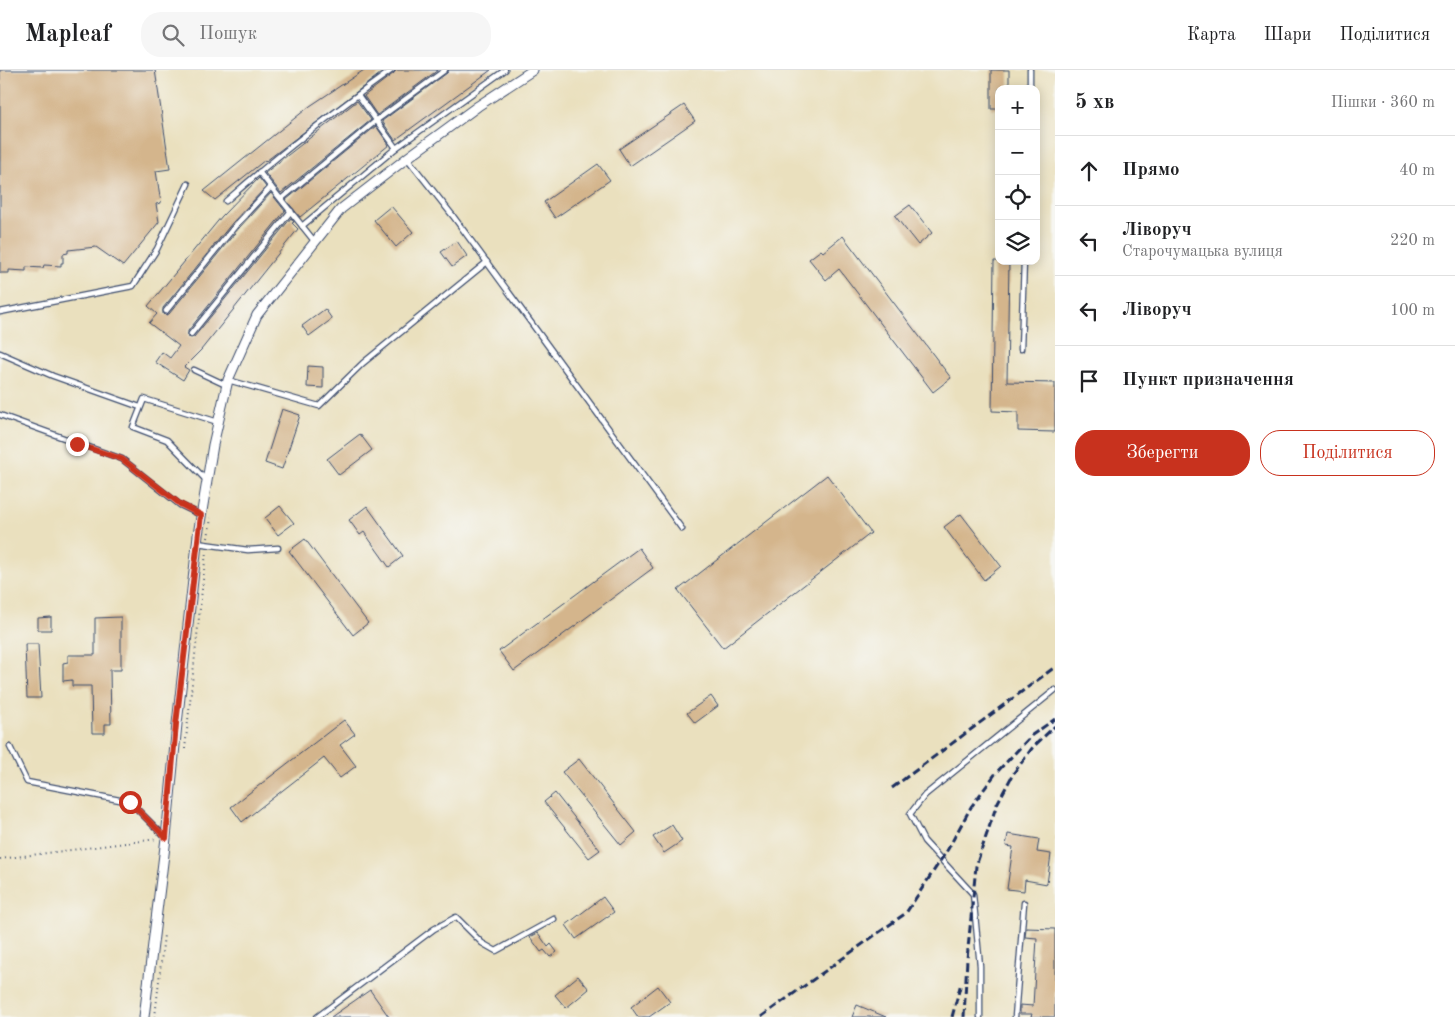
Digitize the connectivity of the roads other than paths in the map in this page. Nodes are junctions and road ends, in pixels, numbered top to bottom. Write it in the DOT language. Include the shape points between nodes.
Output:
graph roads {
  1 [pos="392,70"];
  2 [pos="444,70"];
  3 [pos="505,70"];
  4 [pos="533,70"];
  5 [pos="1030,70"];
  6 [pos="1030,85"];
  7 [pos="358,95"];
  8 [pos="377,120"];
  9 [pos="396,148"];
  10 [pos="407,158"];
  11 [pos="259,172"];
  12 [pos="188,184"];
  13 [pos="271,187"];
  14 [pos="281,199"];
  15 [pos="226,201"];
  16 [pos="291,211"];
  17 [pos="302,226"];
  18 [pos="315,242"];
  19 [pos="486,262"];
  20 [pos="1024,265"];
  21 [pos="166,311"];
  22 [pos="0,312"];
  23 [pos="191,334"];
  24 [pos="1021,348"];
  25 [pos="0,353"];
  26 [pos="194,370"];
  27 [pos="228,383"];
  28 [pos="140,407"];
  29 [pos="0,415"];
  30 [pos="218,422"];
  31 [pos="207,481"];
  32 [pos="201,515"];
  33 [pos="682,529"];
  34 [pos="197,542"];
  35 [pos="278,548"];
  36 [pos="1055,690"];
  37 [pos="10,747"];
  38 [pos="166,838"];
  39 [pos="1024,903"];
  40 [pos="554,919"];
  41 [pos="144,1017"];
  42 [pos="317,1017"];
  43 [pos="980,1017"];
  44 [pos="1015,1017"];
  1 -- 7 [label="lane"];
  2 -- 8 [label="lane"];
  3 -- 9 [label="lane"];
  4 -- 10 [label="street"];
  5 -- 6 [label="lane"];
  7 -- 8 [label="lane"];
  7 -- 11 [label="lane"];
  8 -- 9 [label="lane"];
  8 -- 14 [label="lane"];
  9 -- 17 [label="lane"];
  10 -- 18 [label="street" via="341,209"];
  10 -- 19 [label="lane"];
  11 -- 13 [label="lane"];
  11 -- 15 [label="lane"];
  12 -- 22 [label="lane" via="157,249 133,286"];
  13 -- 14 [label="lane"];
  13 -- 21 [label="lane"];
  14 -- 16 [label="lane"];
  16 -- 17 [label="lane"];
  16 -- 23 [label="lane"];
  17 -- 18 [label="lane"];
  18 -- 27 [label="street" via="257,315"];
  19 -- 27 [label="lane" via="363,364 319,406"];
  19 -- 33 [label="lane"];
  20 -- 24 [label="lane"];
  25 -- 28 [label="lane"];
  26 -- 27 [label="lane"];
  27 -- 30 [label="street"];
  28 -- 30 [label="lane" via="144,399"];
  28 -- 31 [label="lane" via="133,428 167,440"];
  29 -- 32 [label="lane" via="122,459 180,504"];
  30 -- 31 [label="street"];
  31 -- 32 [label="street"];
  32 -- 34 [label="street"];
  34 -- 35 [label="lane" via="248,550"];
  34 -- 38 [label="street"];
  36 -- 43 [label="lane" via="925,795 910,814 924,841 973,894 980,966"];
  37 -- 38 [label="lane" via="27,782 130,802"];
  38 -- 41 [label="street"];
  39 -- 44 [label="lane"];
  40 -- 42 [label="lane" via="496,951 482,943 456,918 434,929"];
}
